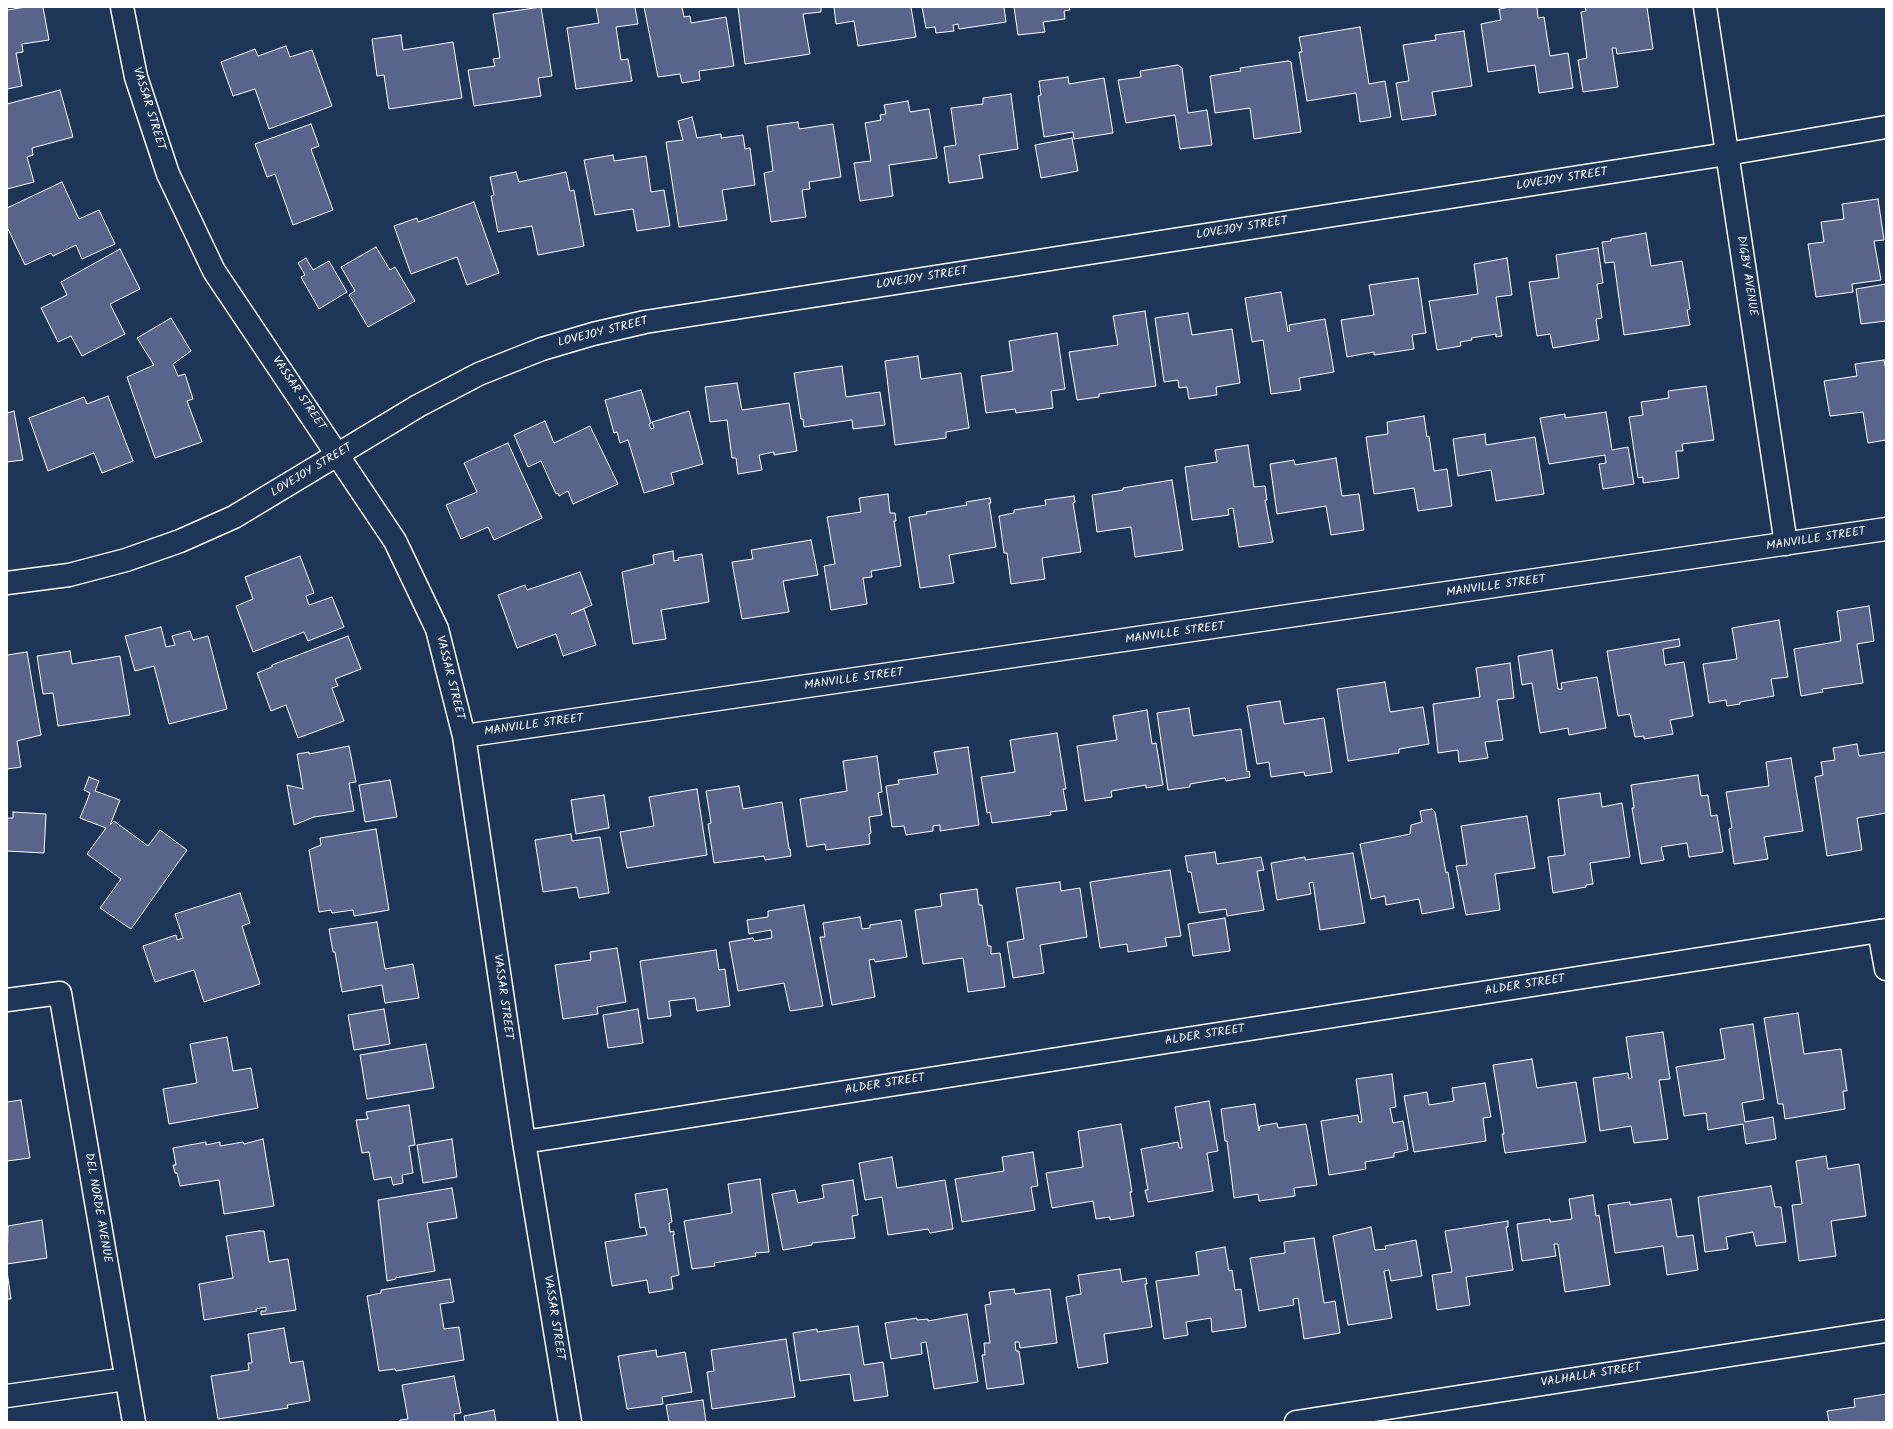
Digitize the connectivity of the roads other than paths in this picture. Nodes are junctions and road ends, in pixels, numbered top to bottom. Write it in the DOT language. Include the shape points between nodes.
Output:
graph roads {
  1 [pos="122,7"];
  2 [pos="1705,7"];
  3 [pos="1886,127"];
  4 [pos="1727,154"];
  5 [pos="339,455"];
  6 [pos="1886,529"];
  7 [pos="1786,544"];
  8 [pos="7,583"];
  9 [pos="464,736"];
  10 [pos="1883,930"];
  11 [pos="1886,969"];
  12 [pos="7,1000"];
  13 [pos="524,1142"];
  14 [pos="1886,1331"];
  15 [pos="126,1378"];
  16 [pos="7,1396"];
  17 [pos="134,1422"];
  18 [pos="570,1422"];
  19 [pos="1296,1422"];
  1 -- 5 [label="street, VASSAR STREET" via="136,77 168,174 214,271"];
  2 -- 4 [label="street, DIGBY AVENUE"];
  3 -- 4 [label="street, LOVEJOY STREET"];
  4 -- 5 [label="street, LOVEJOY STREET" via="645,322 542,349 479,374 418,406"];
  4 -- 7 [label="street, DIGBY AVENUE"];
  5 -- 8 [label="street, LOVEJOY STREET" via="234,517 180,541 126,560 69,575"];
  5 -- 9 [label="street, VASSAR STREET" via="395,541 437,629"];
  6 -- 7 [label="street, MANVILLE STREET"];
  7 -- 9 [label="street, MANVILLE STREET"];
  9 -- 13 [label="street, VASSAR STREET"];
  10 -- 11 [label="street"];
  10 -- 13 [label="street, ALDER STREET"];
  12 -- 15 [label="street, DEL NORDE AVENUE" via="60,993"];
  13 -- 18 [label="street, VASSAR STREET"];
  14 -- 19 [label="street, VALHALLA STREET"];
  15 -- 16 [label="street"];
  15 -- 17 [label="street, DEL NORDE AVENUE"];
}
